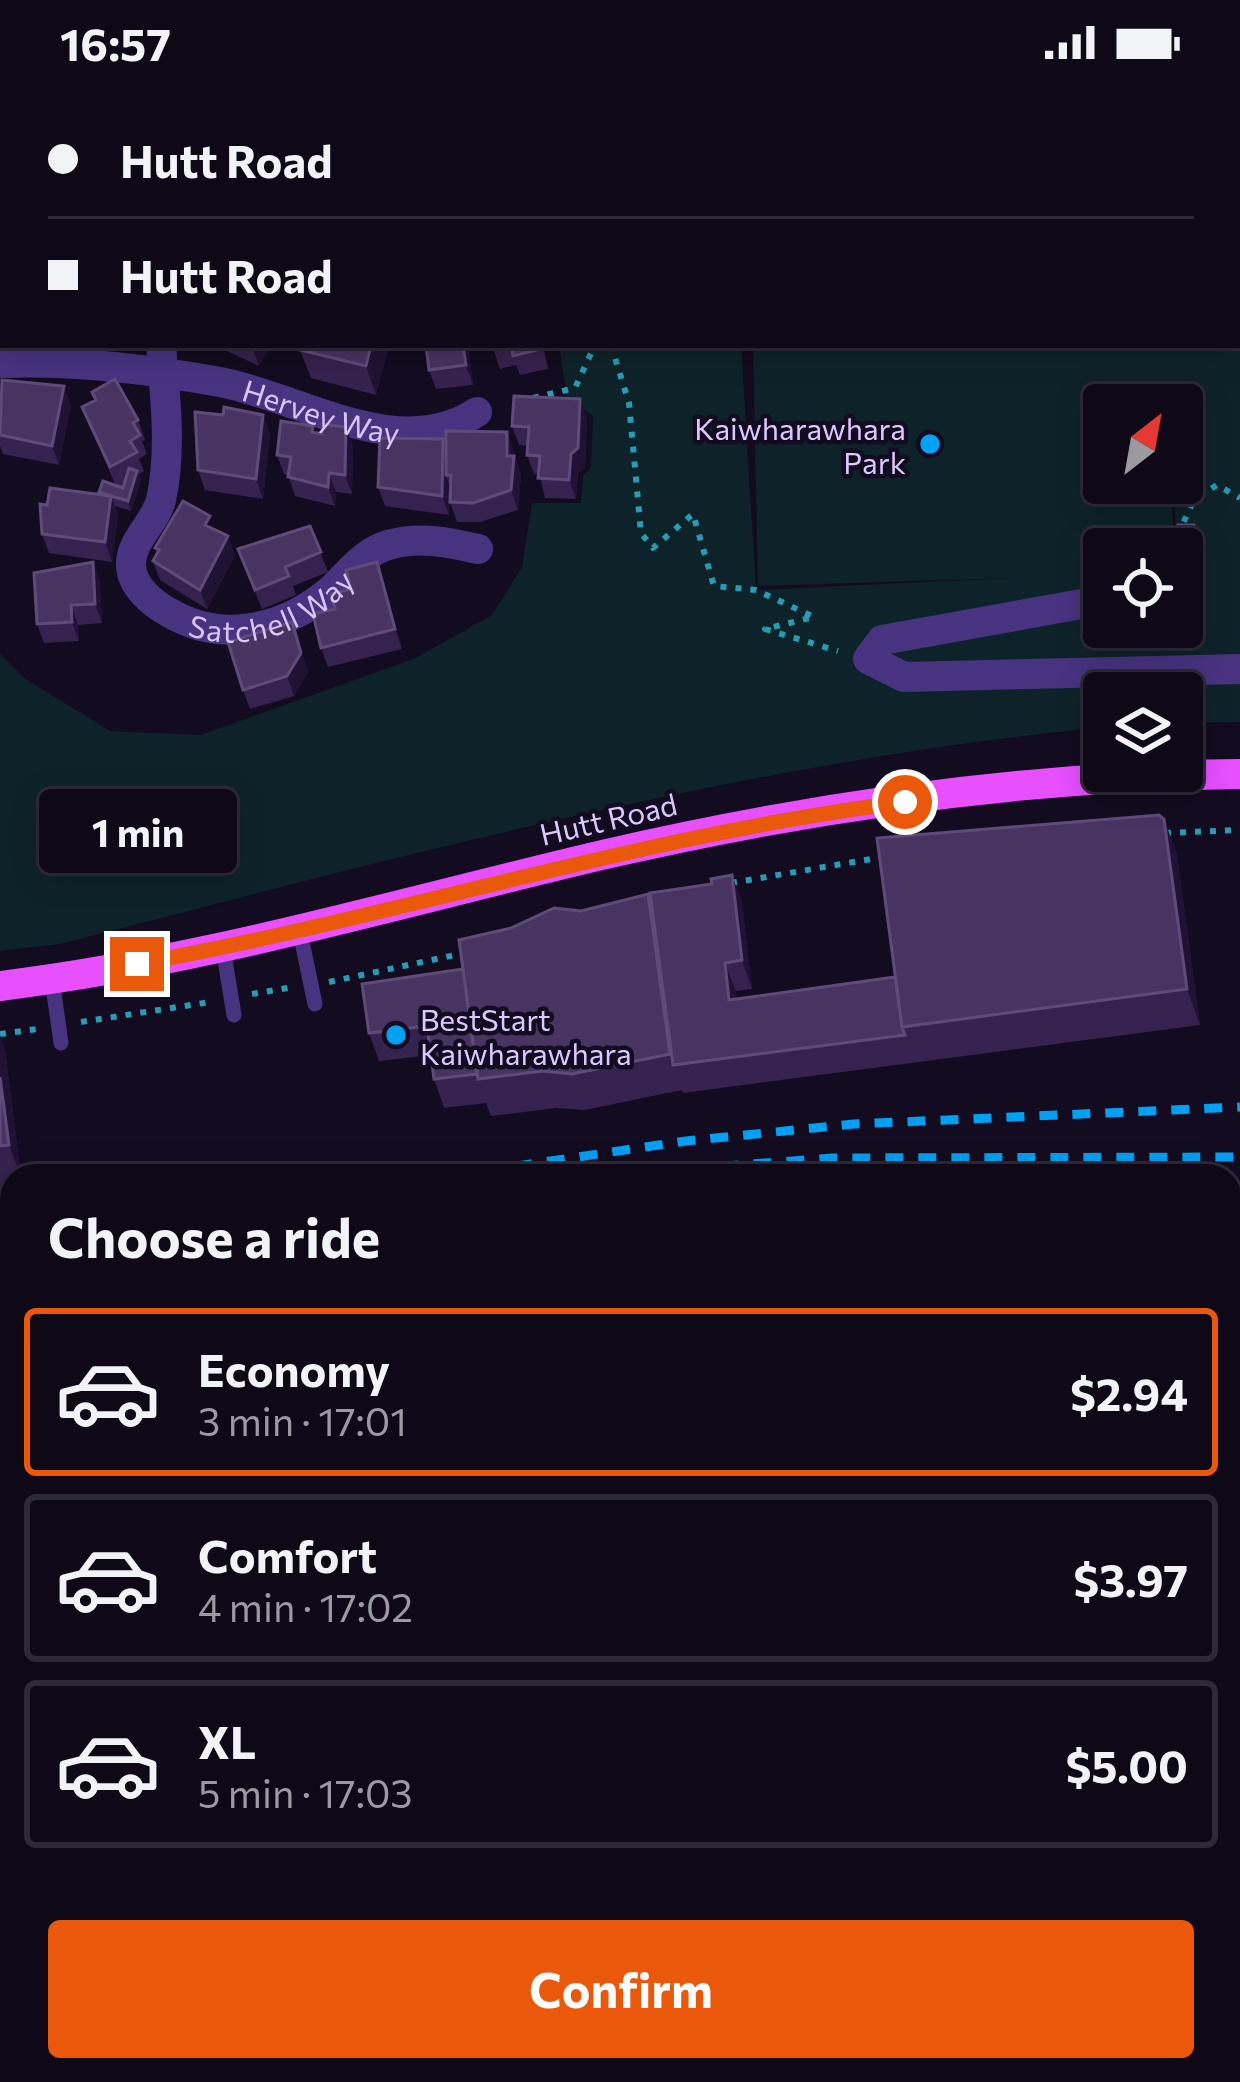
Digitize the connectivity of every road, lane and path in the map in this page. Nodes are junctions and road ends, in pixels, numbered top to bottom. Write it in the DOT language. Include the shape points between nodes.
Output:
graph roads {
  1 [pos="594,348"];
  2 [pos="612,348"];
  3 [pos="162,360"];
  4 [pos="0,363"];
  5 [pos="477,412"];
  6 [pos="1240,498"];
  7 [pos="1181,528"];
  8 [pos="478,549"];
  9 [pos="1083,604"];
  10 [pos="868,659"];
  11 [pos="1240,670"];
  12 [pos="1240,774"];
  13 [pos="1240,830"];
  14 [pos="1148,834"];
  15 [pos="896,856"];
  16 [pos="729,883"];
  17 [pos="300,932"];
  18 [pos="223,948"];
  19 [pos="473,950"];
  20 [pos="52,980"];
  21 [pos="310,983"];
  22 [pos="0,986"];
  23 [pos="315,1004"];
  24 [pos="232,1006"];
  25 [pos="0,1034"];
  26 [pos="60,1034"];
  1 -- 5 [label="path" via="574,388"];
  2 -- 10 [label="path" via="629,403 641,533 652,548 692,514 714,586 756,590 814,617 765,629"];
  3 -- 4 [label="street, Hervey Way"];
  3 -- 5 [label="street, Hervey Way" via="359,424 444,428"];
  3 -- 8 [label="street, Satchell Way" via="168,436 160,504 132,554 131,572 152,602 175,616 228,631 266,626 319,599 385,546 430,539"];
  6 -- 7 [label="path" via="1216,485 1194,500"];
  9 -- 10 [label="street" via="882,640"];
  10 -- 11 [label="street" via="904,677"];
  12 -- 17 [label="main road, Hutt Road" via="1034,786 773,820"];
  13 -- 14 [label="path"];
  15 -- 16 [label="path"];
  17 -- 18 [label="main road, Hutt Road"];
  17 -- 21 [label="lane"];
  18 -- 20 [label="main road, Hutt Road"];
  18 -- 24 [label="lane"];
  19 -- 21 [label="path"];
  20 -- 22 [label="main road, Hutt Road"];
  20 -- 26 [label="lane"];
  21 -- 23 [label="lane"];
  21 -- 24 [label="path"];
  24 -- 26 [label="path"];
  25 -- 26 [label="path"];
}
